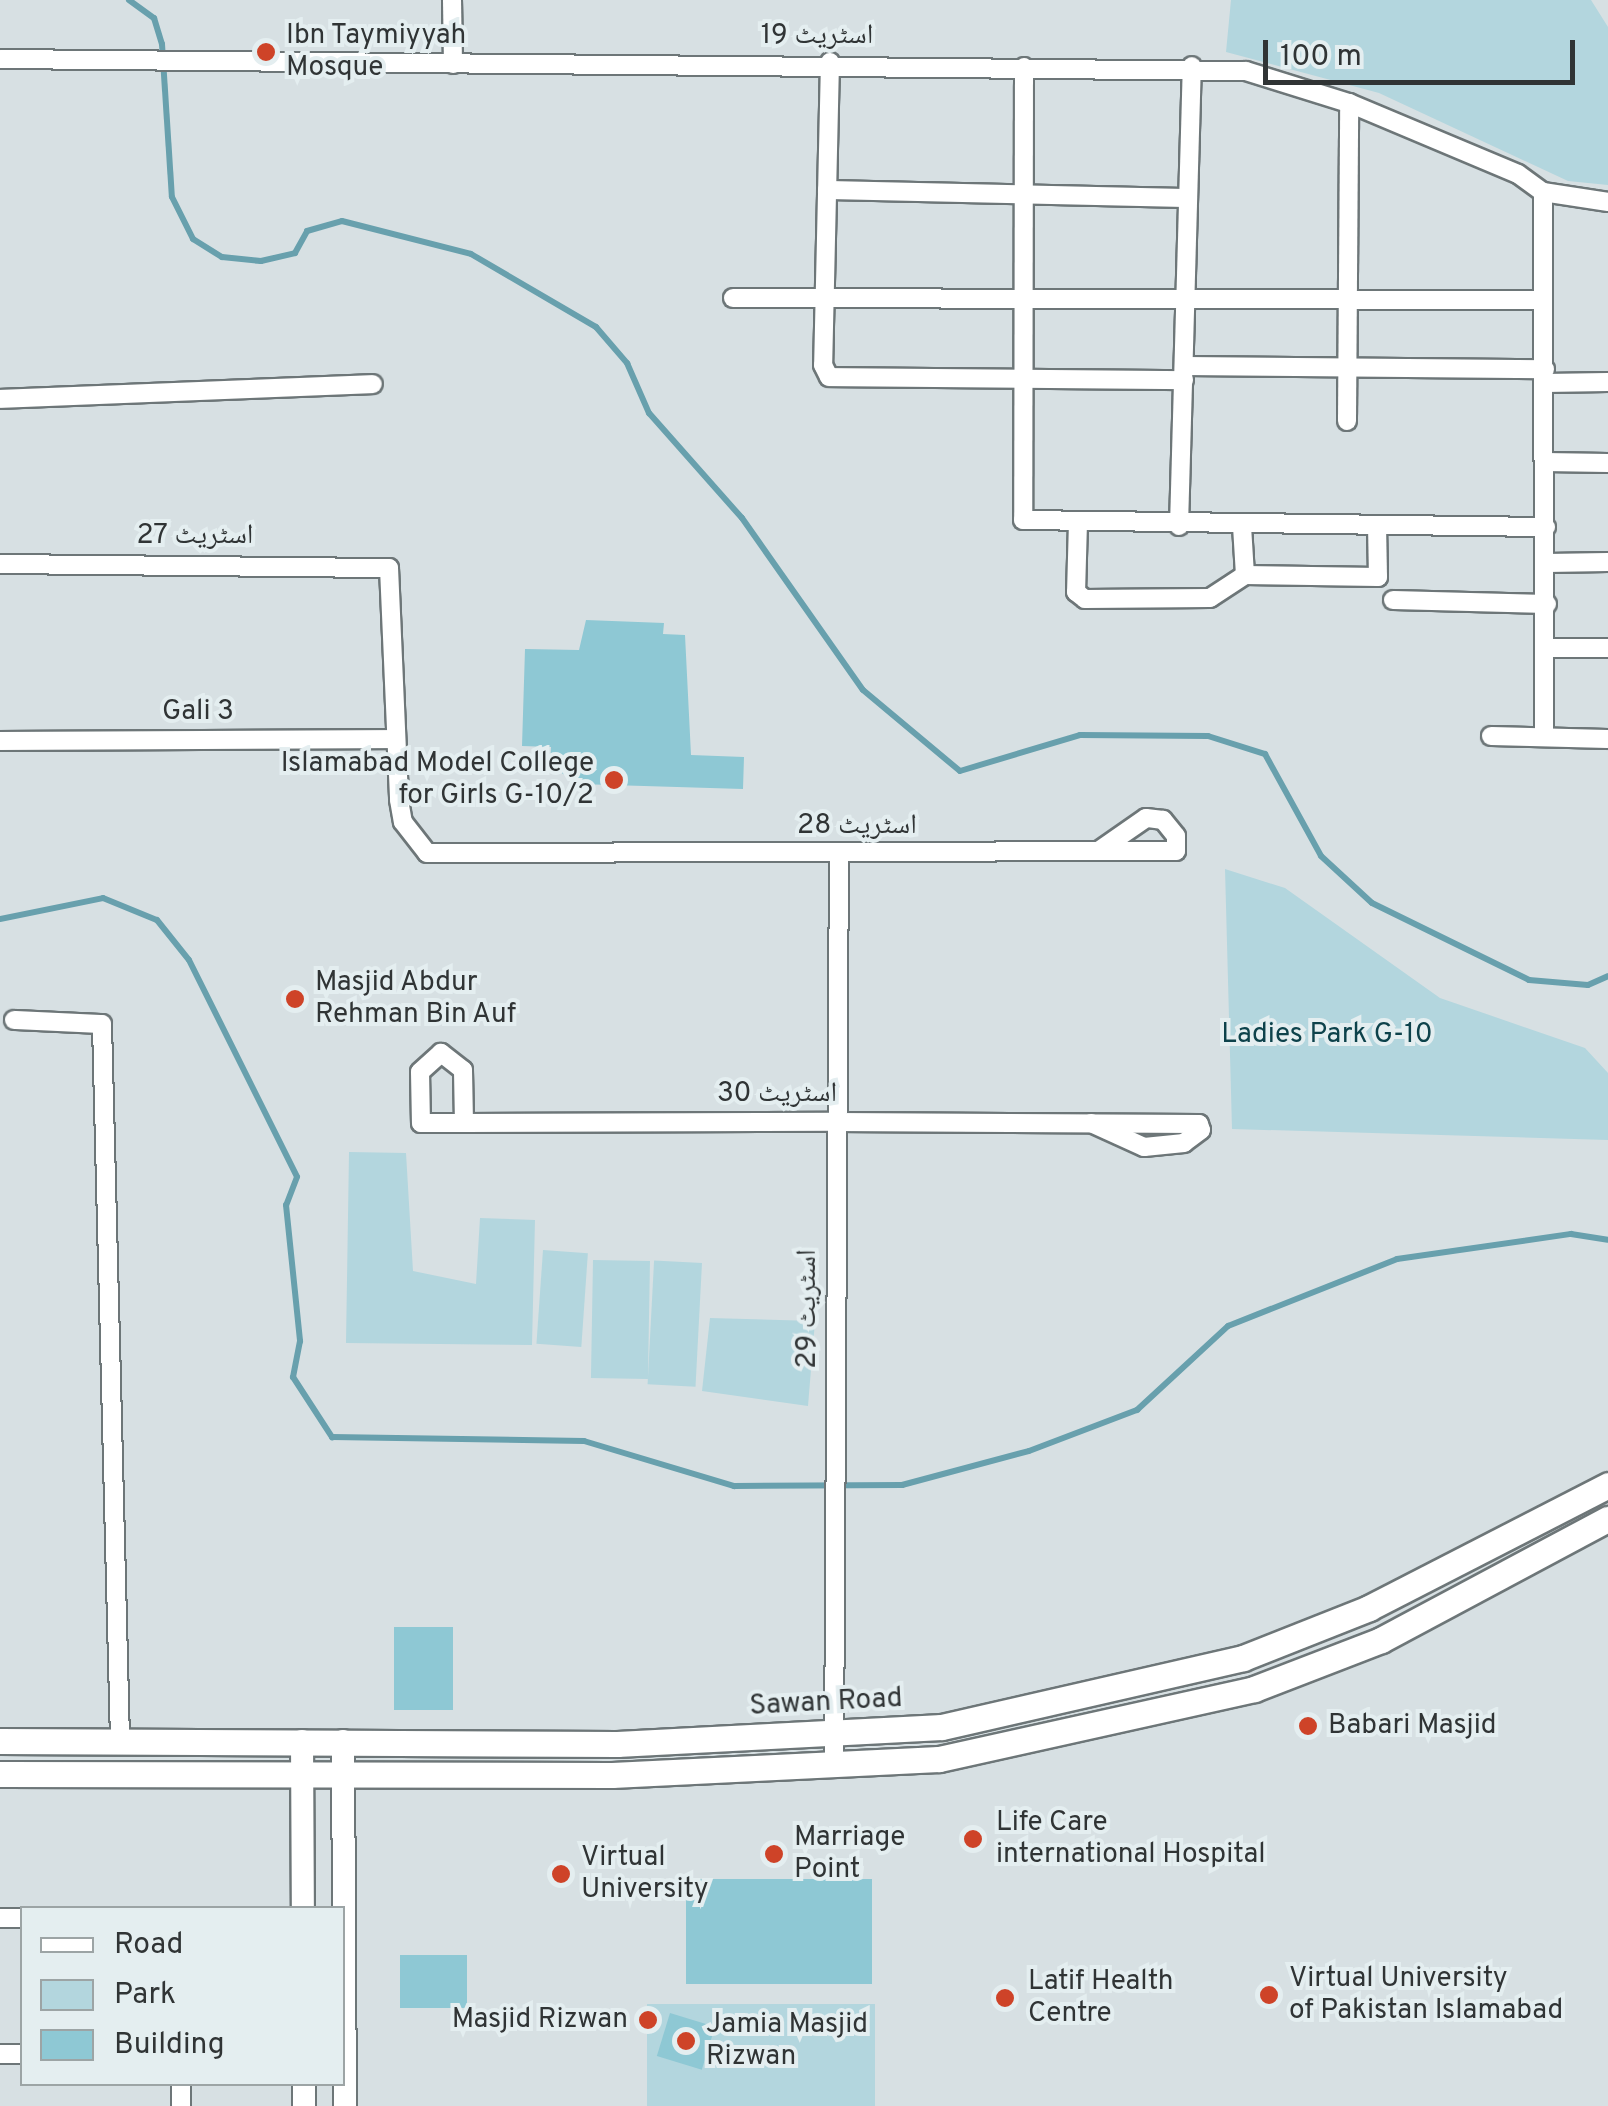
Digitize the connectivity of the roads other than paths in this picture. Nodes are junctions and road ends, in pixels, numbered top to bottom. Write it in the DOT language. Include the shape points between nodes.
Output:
graph roads {
  1 [pos="452,0"];
  2 [pos="0,59"];
  3 [pos="830,62"];
  4 [pos="453,64"];
  5 [pos="1192,66"];
  6 [pos="1024,67"];
  7 [pos="1349,103"];
  8 [pos="827,190"];
  9 [pos="1543,192"];
  10 [pos="1022,194"];
  11 [pos="1187,198"];
  12 [pos="1608,202"];
  13 [pos="825,296"];
  14 [pos="733,298"];
  15 [pos="1021,299"];
  16 [pos="1543,300"];
  17 [pos="1186,302"];
  18 [pos="1347,304"];
  19 [pos="1348,368"];
  20 [pos="1184,373"];
  21 [pos="1545,376"];
  22 [pos="1022,382"];
  23 [pos="1608,382"];
  24 [pos="373,384"];
  25 [pos="0,400"];
  26 [pos="1347,421"];
  27 [pos="1545,462"];
  28 [pos="1608,463"];
  29 [pos="1078,522"];
  30 [pos="1179,526"];
  31 [pos="1242,526"];
  32 [pos="1377,526"];
  33 [pos="1546,527"];
  34 [pos="1608,562"];
  35 [pos="1546,563"];
  36 [pos="0,564"];
  37 [pos="1245,575"];
  38 [pos="1394,600"];
  39 [pos="1548,604"];
  40 [pos="1547,648"];
  41 [pos="1608,648"];
  42 [pos="1492,736"];
  43 [pos="1544,737"];
  44 [pos="1608,738"];
  45 [pos="396,739"];
  46 [pos="0,741"];
  47 [pos="1100,850"];
  48 [pos="838,854"];
  49 [pos="14,1020"];
  50 [pos="836,1122"];
  51 [pos="464,1123"];
  52 [pos="1091,1123"];
  53 [pos="1608,1485"];
  54 [pos="1608,1520"];
  55 [pos="834,1733"];
  56 [pos="120,1740"];
  57 [pos="302,1740"];
  58 [pos="0,1741"];
  59 [pos="344,1741"];
  60 [pos="834,1764"];
  61 [pos="0,1774"];
  62 [pos="302,1775"];
  63 [pos="344,1775"];
  64 [pos="303,1906"];
  65 [pos="344,1906"];
  1 -- 4 [label="street"];
  2 -- 4 [label="street, اسٹریٹ 19"];
  3 -- 4 [label="street, اسٹریٹ 19"];
  3 -- 6 [label="street, اسٹریٹ 19"];
  3 -- 8 [label="street"];
  5 -- 6 [label="street, اسٹریٹ 19"];
  5 -- 7 [label="street, اسٹریٹ 19" via="1246,70"];
  5 -- 11 [label="street"];
  6 -- 10 [label="street"];
  7 -- 9 [label="street, اسٹریٹ 19"];
  7 -- 18 [label="street"];
  8 -- 10 [label="street"];
  8 -- 13 [label="street"];
  9 -- 12 [label="street, اسٹریٹ 19"];
  9 -- 16 [label="street"];
  10 -- 11 [label="street"];
  10 -- 15 [label="street"];
  11 -- 17 [label="street"];
  13 -- 14 [label="street"];
  13 -- 15 [label="street"];
  13 -- 22 [label="street" via="829,378"];
  15 -- 17 [label="street"];
  15 -- 22 [label="street"];
  16 -- 18 [label="street"];
  16 -- 21 [label="street"];
  17 -- 18 [label="street"];
  17 -- 20 [label="street"];
  18 -- 19 [label="street"];
  19 -- 20 [label="street"];
  19 -- 21 [label="street"];
  19 -- 26 [label="street"];
  20 -- 22 [label="street"];
  20 -- 30 [label="street"];
  21 -- 23 [label="street"];
  21 -- 27 [label="street"];
  22 -- 29 [label="street" via="1018,512 1024,520"];
  24 -- 25 [label="street"];
  27 -- 28 [label="street"];
  27 -- 33 [label="street"];
  29 -- 30 [label="street"];
  29 -- 37 [label="street" via="1076,592 1085,599 1210,598"];
  30 -- 31 [label="street"];
  31 -- 32 [label="street"];
  31 -- 37 [label="street"];
  32 -- 33 [label="street"];
  32 -- 37 [label="street" via="1378,577"];
  33 -- 35 [label="street"];
  34 -- 35 [label="street"];
  35 -- 39 [label="street"];
  36 -- 45 [label="street, اسٹریٹ 27" via="389,568"];
  38 -- 39 [label="street"];
  39 -- 40 [label="street"];
  40 -- 41 [label="street"];
  40 -- 43 [label="street"];
  42 -- 43 [label="street"];
  43 -- 44 [label="street"];
  45 -- 46 [label="street, Gali 3"];
  45 -- 48 [label="street, اسٹریٹ 28" via="402,822 428,852"];
  47 -- 48 [label="street, اسٹریٹ 28" via="1146,818 1174,830 1176,851"];
  48 -- 50 [label="street, اسٹریٹ 29"];
  49 -- 56 [label="street" via="102,1024"];
  50 -- 51 [label="street, اسٹریٹ 30"];
  50 -- 52 [label="street, اسٹریٹ 30"];
  50 -- 55 [label="street, اسٹریٹ 29"];
  52 -- 52 [label="street, اسٹریٹ 30" via="1144,1147 1184,1143 1201,1130 1200,1124"];
  53 -- 55 [label="main road, Sawan Road" via="1369,1608 1244,1658 942,1727"];
  54 -- 60 [label="main road" via="1381,1640 1254,1689 939,1759"];
  55 -- 59 [label="main road, Sawan Road" via="616,1744"];
  55 -- 60 [label="street, اسٹریٹ 29"];
  56 -- 57 [label="main road, Sawan Road"];
  56 -- 58 [label="main road, Sawan Road"];
  57 -- 59 [label="main road, Sawan Road"];
  57 -- 62 [label="street"];
  59 -- 63 [label="street"];
  60 -- 63 [label="main road"];
  61 -- 62 [label="main road"];
  62 -- 63 [label="main road"];
  62 -- 64 [label="street"];
  63 -- 65 [label="street"];
}
